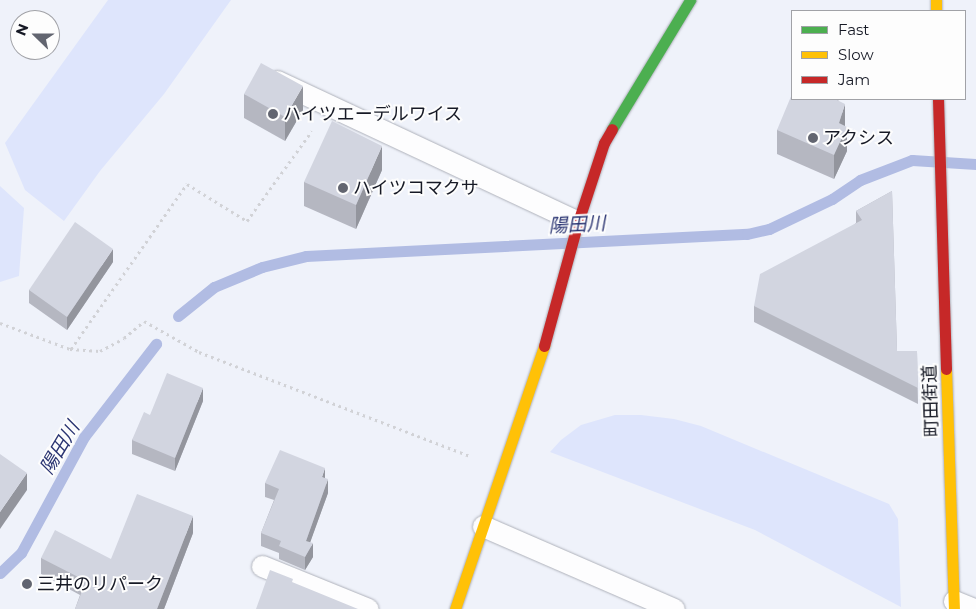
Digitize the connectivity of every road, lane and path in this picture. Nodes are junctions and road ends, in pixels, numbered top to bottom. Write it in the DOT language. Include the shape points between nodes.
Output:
graph roads {
  1 [pos="690,0"];
  2 [pos="264,74"];
  3 [pos="938,100"];
  4 [pos="330,105"];
  5 [pos="577,227"];
  6 [pos="0,323"];
  7 [pos="70,349"];
  8 [pos="503,468"];
  9 [pos="482,526"];
  10 [pos="262,566"];
  11 [pos="954,605"];
  12 [pos="368,609"];
  13 [pos="455,609"];
  14 [pos="674,609"];
  15 [pos="974,609"];
  1 -- 5 [label="street" via="604,143"];
  2 -- 4 [label="lane"];
  3 -- 11 [label="street, 町田街道"];
  4 -- 5 [label="lane"];
  4 -- 7 [label="path" via="247,222 187,184"];
  5 -- 8 [label="street" via="543,350"];
  6 -- 7 [label="path"];
  7 -- 8 [label="path" via="100,351 124,338 144,321 199,352"];
  8 -- 9 [label="street"];
  9 -- 13 [label="street"];
  9 -- 14 [label="lane"];
  10 -- 12 [label="lane"];
  11 -- 15 [label="lane"];
}
